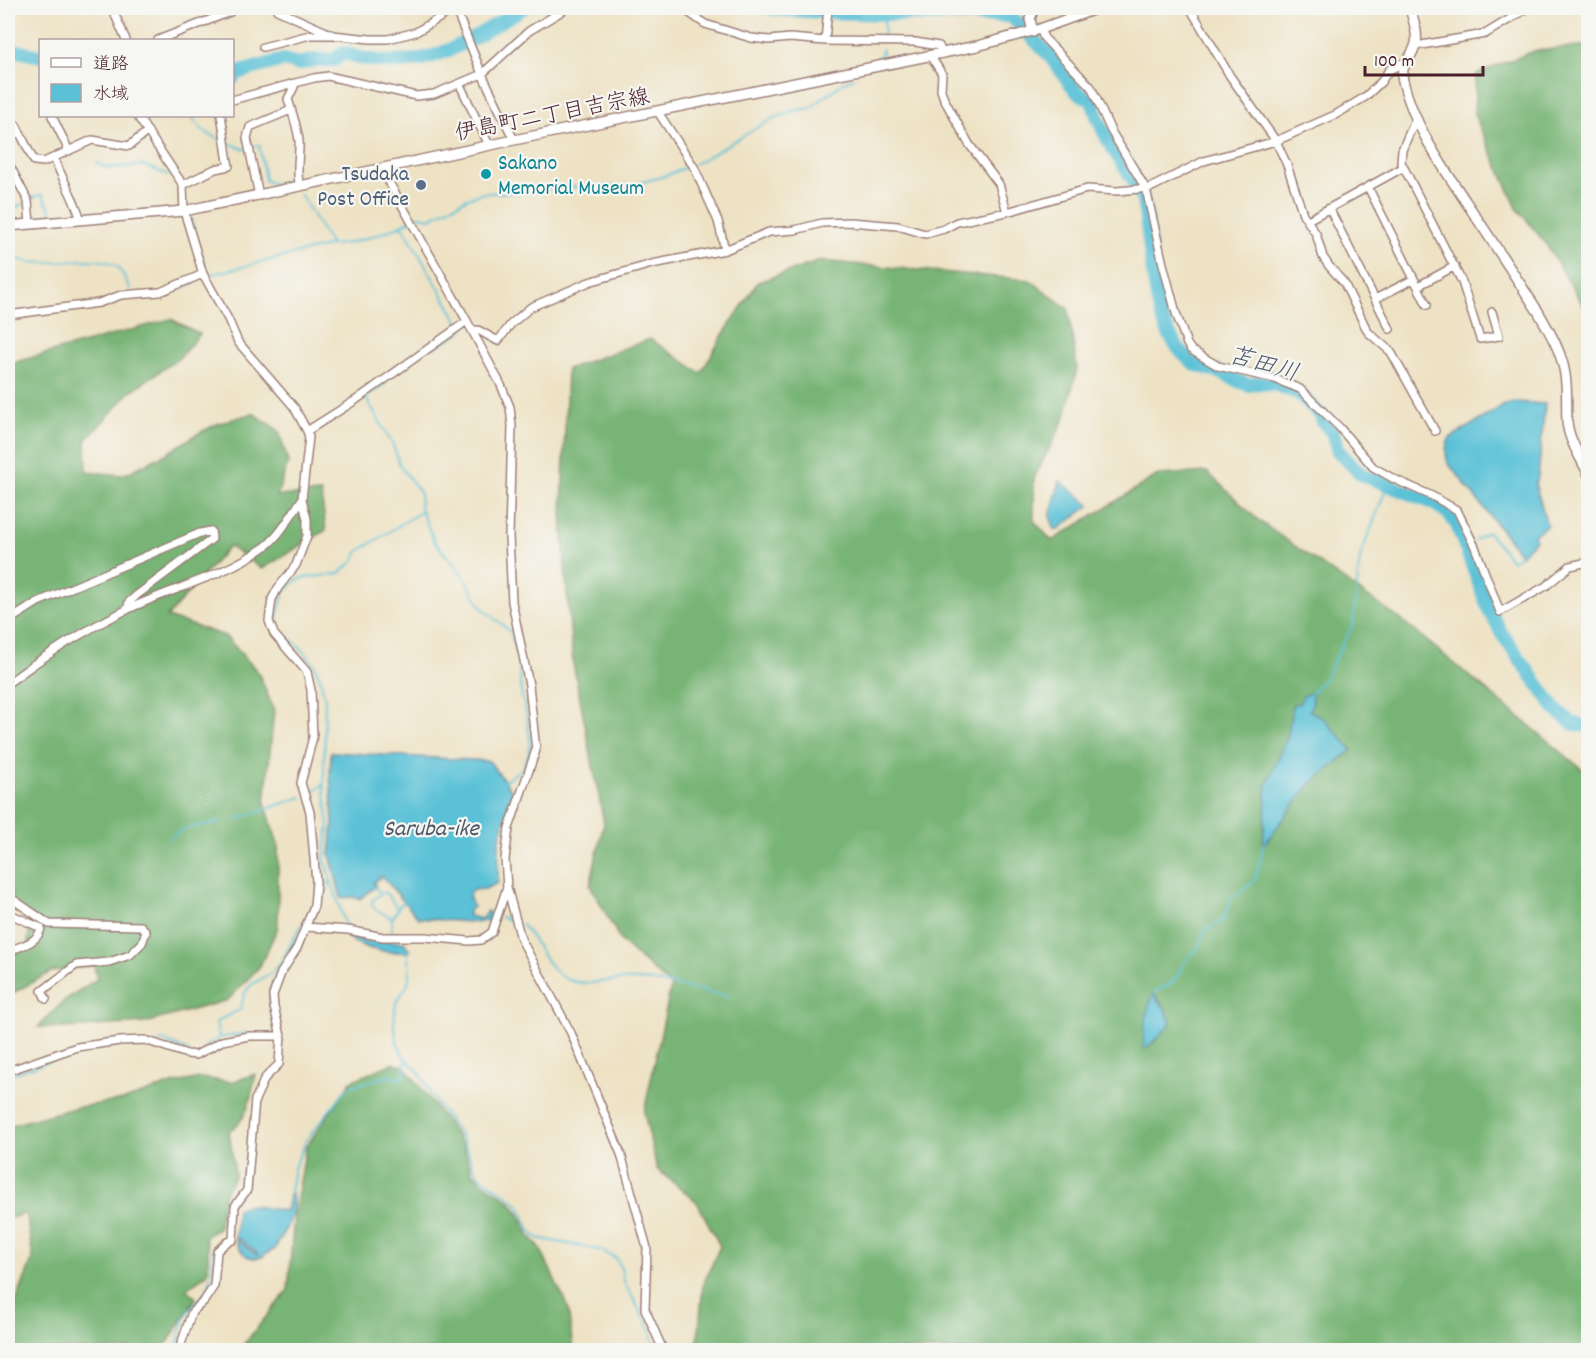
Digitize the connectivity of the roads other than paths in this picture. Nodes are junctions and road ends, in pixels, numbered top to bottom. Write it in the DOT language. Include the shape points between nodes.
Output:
graph roads {
  1 [pos="112,8"];
  2 [pos="232,8"];
  3 [pos="276,8"];
  4 [pos="567,8"];
  5 [pos="682,8"];
  6 [pos="828,8"];
  7 [pos="1034,8"];
  8 [pos="1098,8"];
  9 [pos="1190,8"];
  10 [pos="1410,8"];
  11 [pos="1528,8"];
  12 [pos="456,9"];
  13 [pos="1037,31"];
  14 [pos="333,35"];
  15 [pos="126,39"];
  16 [pos="161,39"];
  17 [pos="825,41"];
  18 [pos="1416,46"];
  19 [pos="263,47"];
  20 [pos="942,53"];
  21 [pos="930,56"];
  22 [pos="1405,62"];
  23 [pos="482,74"];
  24 [pos="293,84"];
  25 [pos="460,85"];
  26 [pos="234,99"];
  27 [pos="291,110"];
  28 [pos="658,112"];
  29 [pos="52,117"];
  30 [pos="138,117"];
  31 [pos="221,117"];
  32 [pos="1416,118"];
  33 [pos="8,122"];
  34 [pos="148,131"];
  35 [pos="514,140"];
  36 [pos="1276,141"];
  37 [pos="489,145"];
  38 [pos="69,151"];
  39 [pos="54,158"];
  40 [pos="8,162"];
  41 [pos="1404,167"];
  42 [pos="381,168"];
  43 [pos="183,185"];
  44 [pos="300,187"];
  45 [pos="1368,187"];
  46 [pos="1145,189"];
  47 [pos="259,196"];
  48 [pos="1329,208"];
  49 [pos="184,210"];
  50 [pos="1007,212"];
  51 [pos="81,220"];
  52 [pos="1308,220"];
  53 [pos="30,224"];
  54 [pos="8,226"];
  55 [pos="726,250"];
  56 [pos="1455,266"];
  57 [pos="203,274"];
  58 [pos="1416,282"];
  59 [pos="1375,299"];
  60 [pos="1427,305"];
  61 [pos="1492,312"];
  62 [pos="8,315"];
  63 [pos="463,324"];
  64 [pos="1390,329"];
  65 [pos="472,331"];
  66 [pos="307,431"];
  67 [pos="1435,431"];
  68 [pos="1588,472"];
  69 [pos="302,499"];
  70 [pos="1588,562"];
  71 [pos="127,609"];
  72 [pos="8,621"];
  73 [pos="8,683"];
  74 [pos="507,887"];
  75 [pos="8,896"];
  76 [pos="8,916"];
  77 [pos="308,922"];
  78 [pos="8,951"];
  79 [pos="46,999"];
  80 [pos="281,1036"];
  81 [pos="8,1071"];
  82 [pos="179,1350"];
  83 [pos="663,1350"];
  1 -- 15 [label="street"];
  2 -- 16 [label="street"];
  3 -- 14 [label="street"];
  4 -- 23 [label="street" via="529,31"];
  5 -- 17 [label="street" via="705,24 751,38"];
  6 -- 17 [label="street"];
  7 -- 13 [label="street" via="1030,19"];
  8 -- 13 [label="street, 伊島町二丁目吉宗線"];
  9 -- 36 [label="street" via="1230,76"];
  10 -- 18 [label="street"];
  11 -- 18 [label="street" via="1485,34"];
  12 -- 14 [label="street" via="417,32 388,39"];
  12 -- 23 [label="street"];
  13 -- 20 [label="street, 伊島町二丁目吉宗線"];
  13 -- 46 [label="street" via="1091,87"];
  14 -- 19 [label="street" via="310,35"];
  17 -- 20 [label="street" via="915,42 939,46"];
  18 -- 22 [label="street"];
  20 -- 21 [label="street, 伊島町二丁目吉宗線"];
  21 -- 28 [label="street, 伊島町二丁目吉宗線"];
  21 -- 50 [label="street" via="942,74 944,99 969,144 999,184"];
  22 -- 32 [label="street" via="1403,81"];
  22 -- 36 [label="street" via="1389,70 1365,97"];
  23 -- 25 [label="street"];
  23 -- 35 [label="street"];
  24 -- 25 [label="street" via="328,76 416,96"];
  24 -- 26 [label="street"];
  24 -- 27 [label="street" via="288,99"];
  25 -- 37 [label="street"];
  27 -- 44 [label="street" via="299,142 296,174"];
  27 -- 47 [label="street" via="250,127 247,138"];
  28 -- 35 [label="street, 伊島町二丁目吉宗線"];
  28 -- 55 [label="street" via="693,165 718,221"];
  29 -- 38 [label="street"];
  30 -- 34 [label="street"];
  31 -- 43 [label="street" via="229,166"];
  32 -- 41 [label="street" via="1402,150"];
  32 -- 68 [label="street" via="1431,149 1554,340 1564,368 1571,439"];
  33 -- 39 [label="street" via="16,125 34,161"];
  34 -- 38 [label="street" via="129,146 92,140"];
  34 -- 43 [label="street"];
  35 -- 37 [label="street, 伊島町二丁目吉宗線"];
  36 -- 46 [label="street" via="1215,156"];
  36 -- 52 [label="street"];
  37 -- 42 [label="street, 伊島町二丁目吉宗線"];
  38 -- 39 [label="street"];
  39 -- 51 [label="street" via="75,198"];
  40 -- 53 [label="street" via="28,201"];
  41 -- 45 [label="street"];
  41 -- 56 [label="street"];
  42 -- 44 [label="street, 伊島町二丁目吉宗線"];
  42 -- 63 [label="street"];
  43 -- 49 [label="street"];
  44 -- 47 [label="street, 伊島町二丁目吉宗線"];
  45 -- 48 [label="street"];
  45 -- 58 [label="street"];
  46 -- 50 [label="street" via="1088,189"];
  46 -- 70 [label="street" via="1176,313 1191,350 1218,366 1300,389 1373,466 1457,510 1500,612 1546,586 1570,566"];
  47 -- 49 [label="street, 伊島町二丁目吉宗線"];
  48 -- 52 [label="street"];
  48 -- 59 [label="street"];
  49 -- 51 [label="street, 伊島町二丁目吉宗線"];
  49 -- 57 [label="street"];
  50 -- 55 [label="street" via="957,222 925,234 898,226 822,223 769,232"];
  51 -- 53 [label="street, 伊島町二丁目吉宗線"];
  52 -- 67 [label="street" via="1323,257 1344,283 1368,332 1390,352"];
  53 -- 54 [label="street, 伊島町二丁目吉宗線"];
  55 -- 65 [label="street" via="652,264 589,282 531,307 498,341 478,330"];
  56 -- 58 [label="street"];
  56 -- 61 [label="street" via="1480,339 1499,336"];
  57 -- 62 [label="street" via="160,292"];
  57 -- 66 [label="street" via="238,342 294,407"];
  58 -- 59 [label="street"];
  58 -- 60 [label="street"];
  59 -- 64 [label="street"];
  63 -- 65 [label="street"];
  63 -- 66 [label="street"];
  65 -- 74 [label="street" via="501,385 511,416 512,602 536,740 534,758 507,841"];
  66 -- 69 [label="street"];
  69 -- 71 [label="street" via="267,545 215,574"];
  69 -- 77 [label="street" via="308,519 307,536 297,565 272,599 269,621 274,634 307,672 310,690 314,737 301,783 310,812 316,882"];
  71 -- 72 [label="street" via="137,595 212,539 211,531 38,602"];
  71 -- 73 [label="street" via="46,654"];
  74 -- 77 [label="street" via="492,932 481,940 392,937"];
  74 -- 83 [label="street" via="521,939 571,1033 621,1154 647,1248 645,1309"];
  75 -- 79 [label="street" via="49,924 141,926 146,932 130,955 109,962 76,965 42,991"];
  76 -- 78 [label="street" via="41,928 32,942"];
  77 -- 80 [label="street" via="273,995"];
  80 -- 81 [label="street" via="222,1041 196,1055 145,1040 120,1041 77,1047"];
  80 -- 82 [label="street" via="279,1064 265,1078 255,1100 247,1190 235,1206 233,1240 217,1251 213,1286 192,1312"];
}
